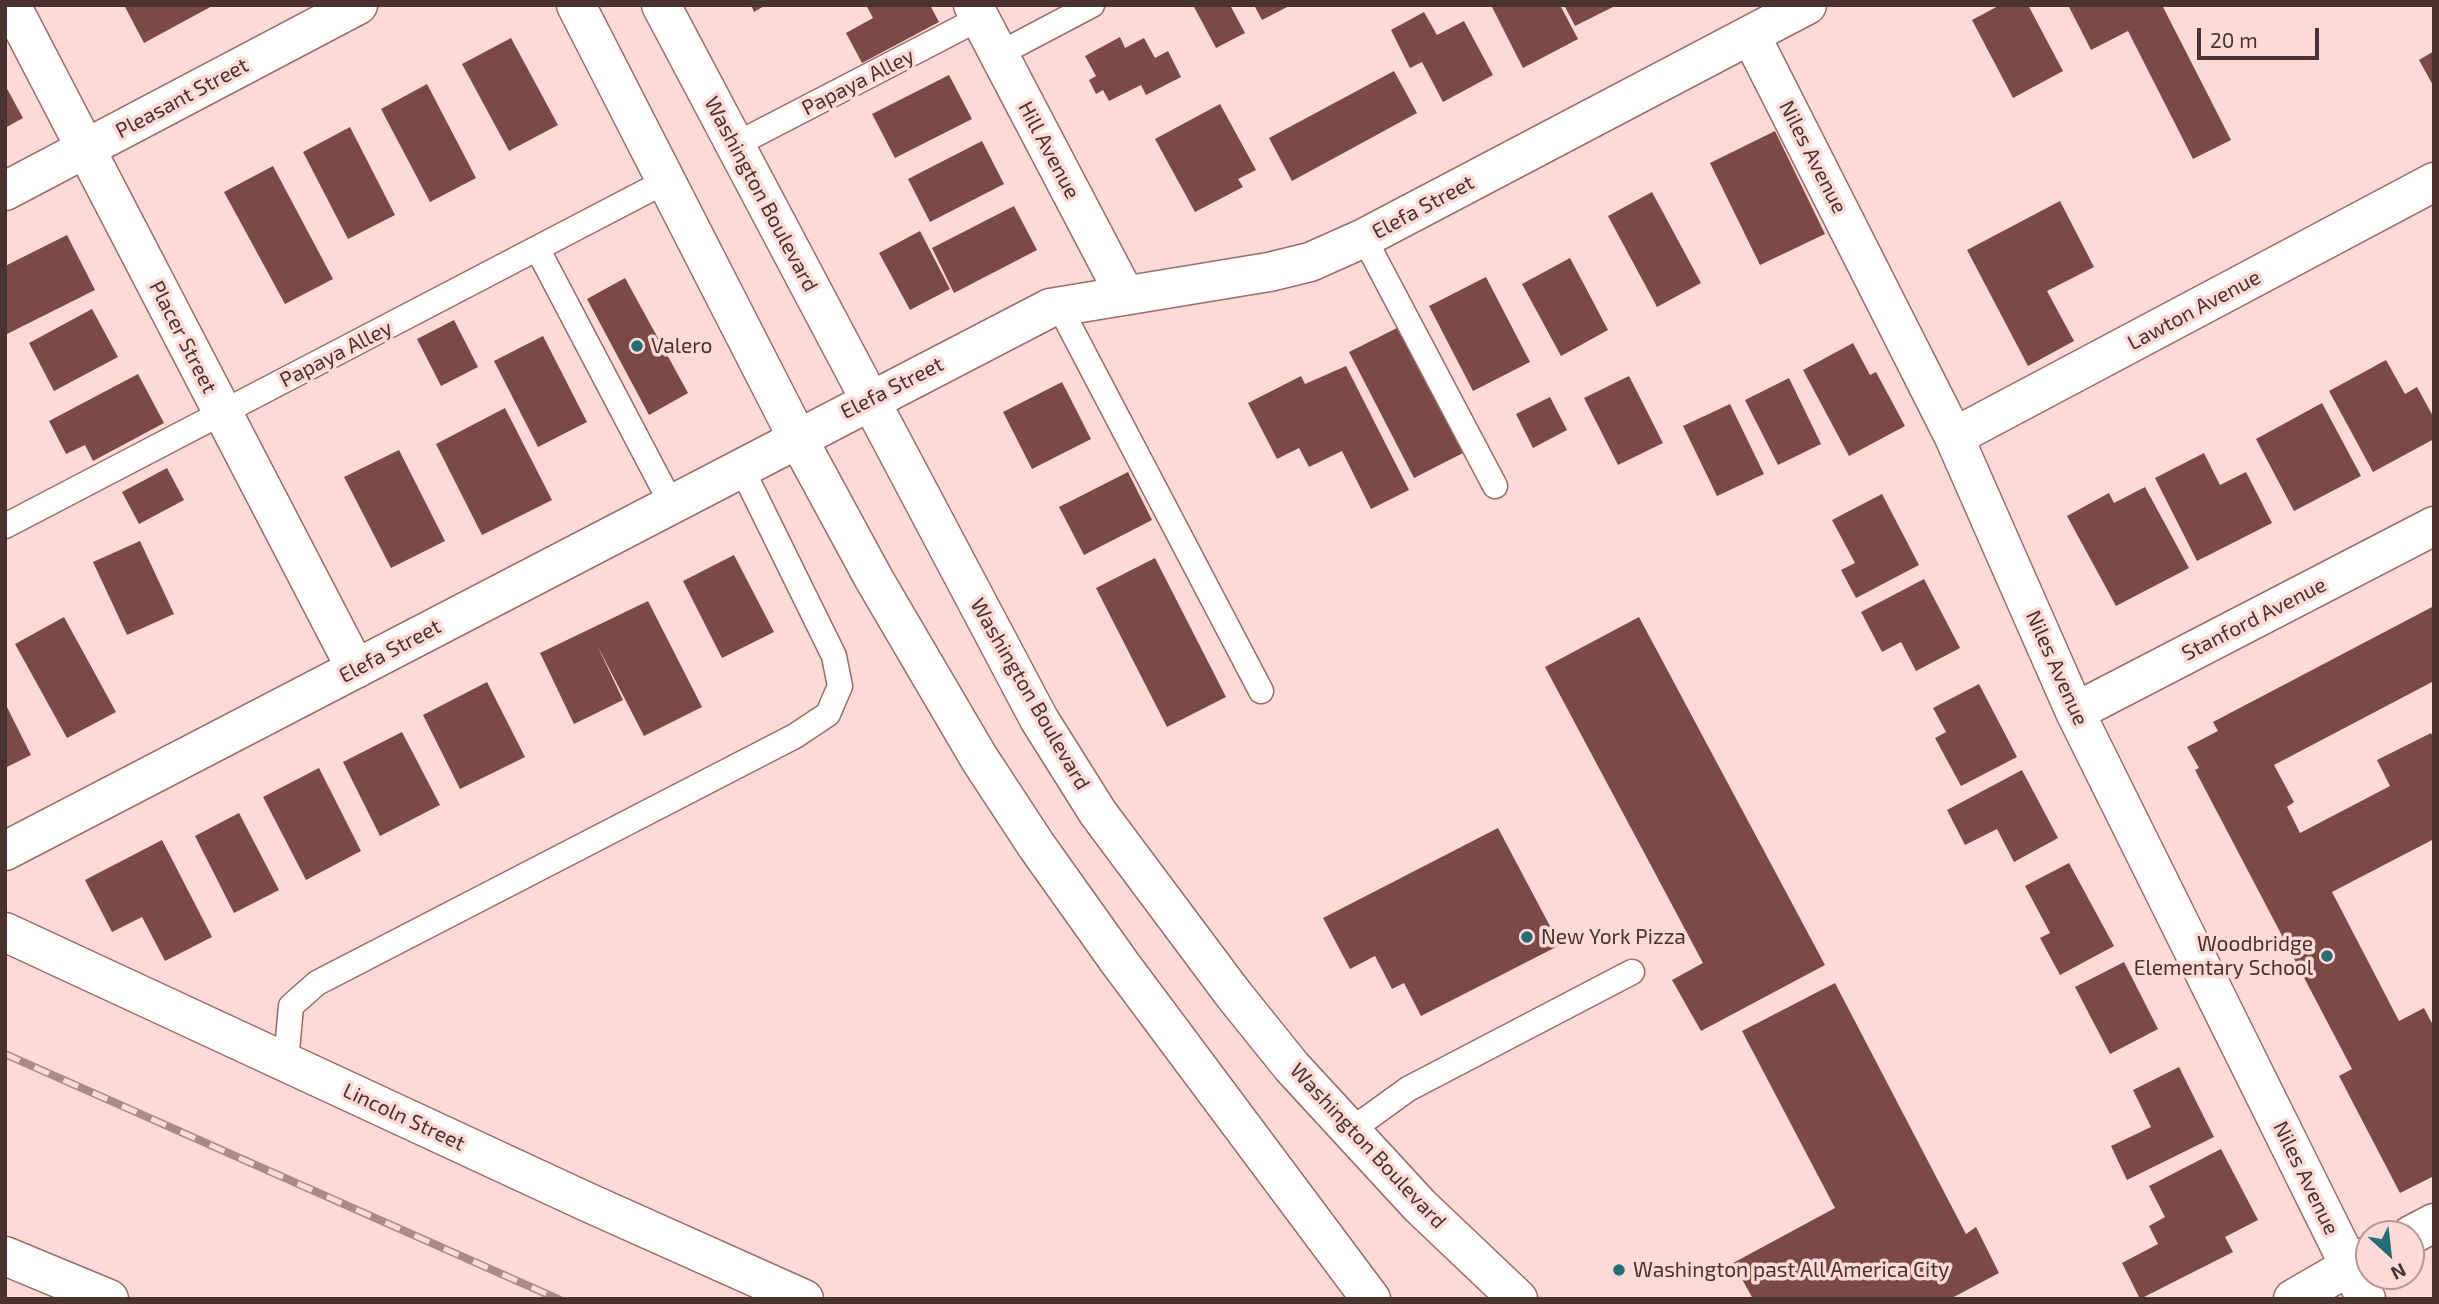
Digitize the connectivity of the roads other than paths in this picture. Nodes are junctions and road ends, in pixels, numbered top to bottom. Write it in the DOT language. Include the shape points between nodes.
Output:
graph roads {
  1 [pos="11,5"];
  2 [pos="358,5"];
  3 [pos="576,5"];
  4 [pos="661,5"];
  5 [pos="1092,5"];
  6 [pos="1807,5"];
  7 [pos="976,12"];
  8 [pos="1751,36"];
  9 [pos="999,54"];
  10 [pos="736,145"];
  11 [pos="86,148"];
  12 [pos="666,181"];
  13 [pos="2434,182"];
  14 [pos="5,191"];
  15 [pos="1364,238"];
  16 [pos="538,250"];
  17 [pos="1125,295"];
  18 [pos="1059,306"];
  19 [pos="870,399"];
  20 [pos="222,413"];
  21 [pos="797,437"];
  22 [pos="1954,437"];
  23 [pos="741,467"];
  24 [pos="1495,486"];
  25 [pos="671,503"];
  26 [pos="5,526"];
  27 [pos="2434,526"];
  28 [pos="356,669"];
  29 [pos="1261,691"];
  30 [pos="2075,712"];
  31 [pos="5,851"];
  32 [pos="5,932"];
  33 [pos="1632,972"];
  34 [pos="286,1062"];
  35 [pos="1350,1131"];
  36 [pos="2355,1251"];
  37 [pos="5,1256"];
  38 [pos="2355,1261"];
  39 [pos="109,1299"];
  40 [pos="804,1299"];
  41 [pos="1371,1299"];
  42 [pos="1518,1299"];
  43 [pos="2293,1299"];
  1 -- 11 [label="street, Placer Street"];
  2 -- 11 [label="street, Pleasant Street"];
  3 -- 12 [label="street"];
  4 -- 10 [label="street, Washington Boulevard"];
  5 -- 9 [label="lane"];
  6 -- 8 [label="street, Elefa Street"];
  7 -- 9 [label="street, Hill Avenue"];
  7 -- 10 [label="lane, Papaya Alley"];
  8 -- 15 [label="street, Elefa Street"];
  8 -- 22 [label="street, Niles Avenue"];
  9 -- 17 [label="street, Hill Avenue"];
  10 -- 19 [label="street, Washington Boulevard"];
  11 -- 14 [label="street, Pleasant Street"];
  11 -- 20 [label="street, Placer Street"];
  12 -- 16 [label="lane, Papaya Alley"];
  12 -- 21 [label="street"];
  13 -- 22 [label="street, Lawton Avenue"];
  15 -- 17 [label="street, Elefa Street" via="1300,265"];
  15 -- 24 [label="lane"];
  16 -- 20 [label="lane, Papaya Alley"];
  16 -- 25 [label="lane"];
  17 -- 18 [label="street, Elefa Street"];
  18 -- 19 [label="street, Elefa Street"];
  18 -- 29 [label="lane"];
  19 -- 21 [label="street, Elefa Street"];
  19 -- 35 [label="street, Washington Boulevard" via="1039,719 1098,813 1234,995"];
  20 -- 26 [label="lane, Papaya Alley"];
  20 -- 28 [label="street, Placer Street"];
  21 -- 23 [label="street, Elefa Street"];
  21 -- 41 [label="street" via="935,686 1036,845"];
  22 -- 30 [label="street, Niles Avenue"];
  23 -- 25 [label="street, Elefa Street"];
  23 -- 34 [label="lane" via="834,656 840,685 828,714 795,736 317,983 291,1006"];
  25 -- 28 [label="street, Elefa Street"];
  27 -- 30 [label="street, Stanford Avenue"];
  28 -- 31 [label="street, Elefa Street"];
  30 -- 36 [label="street, Niles Avenue"];
  32 -- 34 [label="street, Lincoln Street"];
  33 -- 35 [label="lane" via="1408,1089"];
  34 -- 40 [label="street, Lincoln Street"];
  35 -- 42 [label="street, Washington Boulevard" via="1420,1206"];
  37 -- 39 [label="street"];
  38 -- 43 [label="street"];
}
